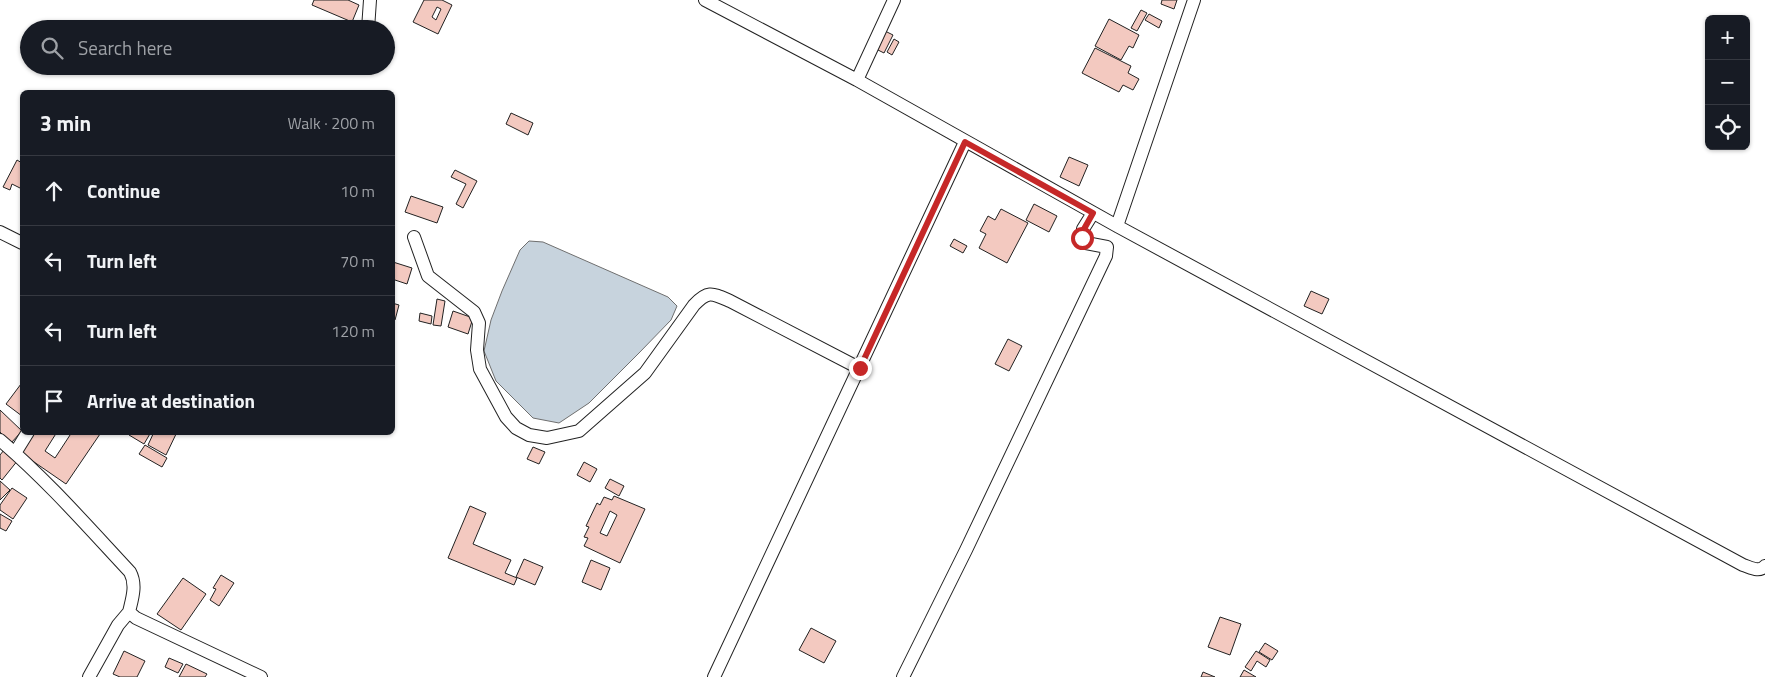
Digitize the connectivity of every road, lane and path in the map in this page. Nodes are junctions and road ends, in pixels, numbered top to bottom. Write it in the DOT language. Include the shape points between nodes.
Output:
graph roads {
  1 [pos="370,0"];
  2 [pos="705,0"];
  3 [pos="894,0"];
  4 [pos="1194,0"];
  5 [pos="369,20"];
  6 [pos="857,80"];
  7 [pos="965,142"];
  8 [pos="1093,213"];
  9 [pos="1118,226"];
  10 [pos="0,232"];
  11 [pos="414,237"];
  12 [pos="20,242"];
  13 [pos="860,368"];
  14 [pos="26,435"];
  15 [pos="0,440"];
  16 [pos="15,453"];
  17 [pos="1765,566"];
  18 [pos="129,612"];
  19 [pos="89,677"];
  20 [pos="261,677"];
  21 [pos="714,677"];
  22 [pos="903,677"];
  1 -- 5 [label="street"];
  2 -- 6 [label="street"];
  3 -- 6 [label="street"];
  4 -- 9 [label="street"];
  6 -- 7 [label="street"];
  7 -- 8 [label="street"];
  7 -- 13 [label="street"];
  8 -- 9 [label="street"];
  8 -- 22 [label="street" via="1082,238 1086,243 1107,247 1106,256"];
  9 -- 17 [label="street" via="1743,564 1756,570"];
  10 -- 12 [label="street"];
  11 -- 13 [label="street" via="428,276 474,312 479,324 477,350 480,369 506,417 529,435 547,438 579,431 645,373 694,306 709,294 730,301"];
  13 -- 21 [label="street"];
  14 -- 16 [label="street"];
  15 -- 16 [label="street"];
  16 -- 18 [label="street" via="130,572 134,588"];
  18 -- 19 [label="street" via="118,625"];
  18 -- 20 [label="street"];
}
